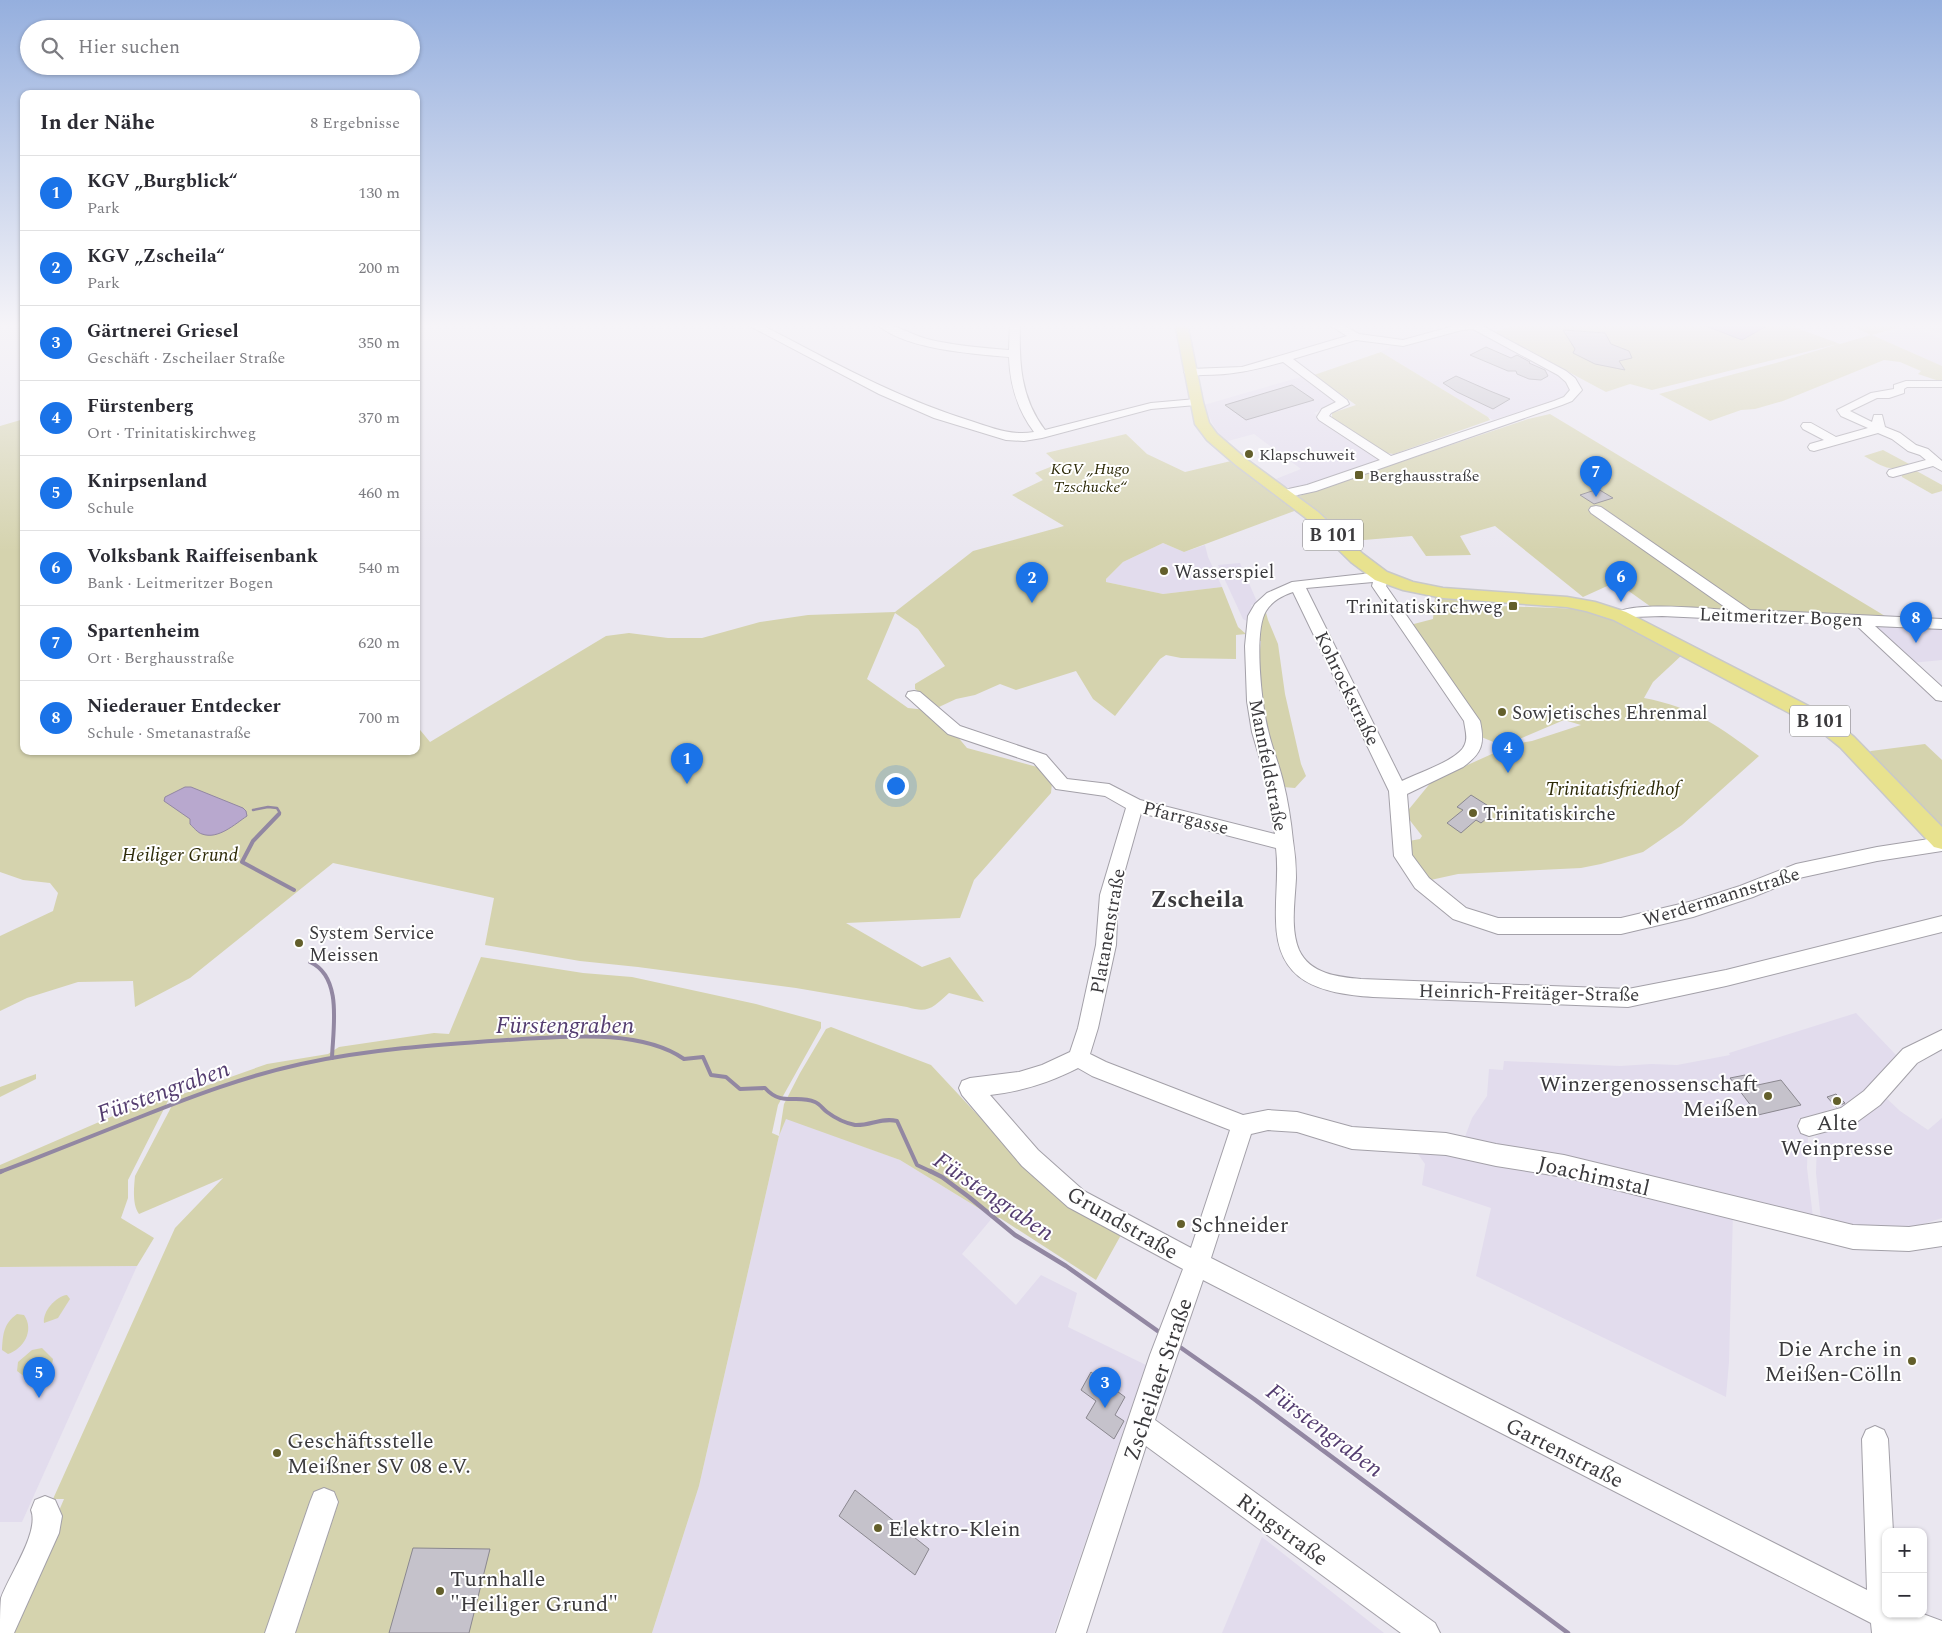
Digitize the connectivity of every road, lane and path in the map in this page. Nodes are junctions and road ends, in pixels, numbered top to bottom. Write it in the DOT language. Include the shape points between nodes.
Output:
graph roads {
  1 [pos="900,399"];
  2 [pos="1021,399"];
  3 [pos="1340,399"];
  4 [pos="1566,399"];
  5 [pos="1866,399"];
  6 [pos="1196,402"];
  7 [pos="1807,426"];
  8 [pos="1879,428"];
  9 [pos="1042,434"];
  10 [pos="1834,441"];
  11 [pos="1814,447"];
  12 [pos="1389,461"];
  13 [pos="1939,464"];
  14 [pos="1893,473"];
  15 [pos="1284,494"];
  16 [pos="1596,510"];
  17 [pos="1382,576"];
  18 [pos="1297,585"];
  19 [pos="1620,616"];
  20 [pos="1747,616"];
  21 [pos="1859,619"];
  22 [pos="1942,624"];
  23 [pos="914,696"];
  24 [pos="1942,696"];
  25 [pos="1398,791"];
  26 [pos="1135,805"];
  27 [pos="1284,843"];
  28 [pos="1942,843"];
  29 [pos="1942,924"];
  30 [pos="1942,1039"];
  31 [pos="1078,1058"];
  32 [pos="1243,1125"];
  33 [pos="1809,1126"];
  34 [pos="1942,1234"];
  35 [pos="1197,1264"];
  36 [pos="1141,1426"];
  37 [pos="1875,1439"];
  38 [pos="324,1502"];
  39 [pos="45,1510"];
  40 [pos="1885,1624"];
  41 [pos="0,1632"];
  42 [pos="280,1633"];
  43 [pos="1071,1633"];
  44 [pos="1425,1633"];
  45 [pos="1935,1633"];
  1 -- 9 [label="street" via="938,415 1006,436"];
  2 -- 9 [label="street" via="1028,417"];
  3 -- 12 [label="street" via="1343,404 1326,412 1323,417"];
  4 -- 12 [label="street"];
  5 -- 8 [label="street" via="1852,406 1879,419"];
  6 -- 9 [label="street" via="1151,406"];
  6 -- 15 [label="main road, B 101" via="1202,424 1212,437"];
  7 -- 10 [label="street"];
  8 -- 10 [label="street"];
  8 -- 13 [label="street" via="1924,452"];
  10 -- 11 [label="street"];
  12 -- 15 [label="street"];
  13 -- 14 [label="street"];
  15 -- 17 [label="main road, B 101"];
  16 -- 20 [label="street"];
  17 -- 18 [label="street, Mannfeldstraße"];
  17 -- 19 [label="main road, B 101" via="1443,593 1567,602"];
  17 -- 25 [label="street" via="1379,586 1460,700 1472,721 1475,737 1473,748 1461,760"];
  18 -- 25 [label="street, Kohrockstraße"];
  18 -- 27 [label="street, Mannfeldstraße" via="1272,596 1258,608 1252,633 1258,725 1273,774"];
  19 -- 20 [label="street, Leitmeritzer Bogen" via="1645,611"];
  19 -- 28 [label="main road, B 101" via="1821,721 1847,742"];
  20 -- 21 [label="street, Leitmeritzer Bogen"];
  21 -- 22 [label="street, Leitmeritzer Bogen"];
  21 -- 24 [label="street"];
  23 -- 26 [label="street, Pfarrgasse" via="954,730 1040,759 1062,785 1109,790"];
  25 -- 28 [label="street, Werdermannstraße" via="1403,856 1422,883 1460,914 1498,926 1621,926 1693,909 1796,871"];
  26 -- 27 [label="street, Pfarrgasse"];
  26 -- 31 [label="street, Platanenstraße" via="1109,895 1106,945"];
  27 -- 29 [label="street, Heinrich-Freitäger-Straße" via="1287,939 1291,953 1304,972 1318,981 1344,986 1628,998 1726,978"];
  30 -- 33 [label="street" via="1910,1056 1872,1098 1846,1116"];
  31 -- 32 [label="street"];
  31 -- 35 [label="street, Grundstraße" via="1019,1082 970,1088 1030,1158 1076,1198"];
  32 -- 34 [label="street, Joachimstal" via="1268,1120 1297,1122 1352,1138 1446,1144 1496,1156 1564,1166 1853,1237 1900,1240"];
  32 -- 35 [label="street, Zscheilaer Straße"];
  35 -- 36 [label="street, Zscheilaer Straße"];
  35 -- 40 [label="street, Gartenstraße"];
  36 -- 43 [label="street, Zscheilaer Straße"];
  36 -- 44 [label="street, Ringstraße"];
  37 -- 40 [label="street"];
  38 -- 42 [label="street"];
  39 -- 41 [label="street" via="48,1516 45,1533"];
  40 -- 45 [label="street, Gartenstraße"];
}
